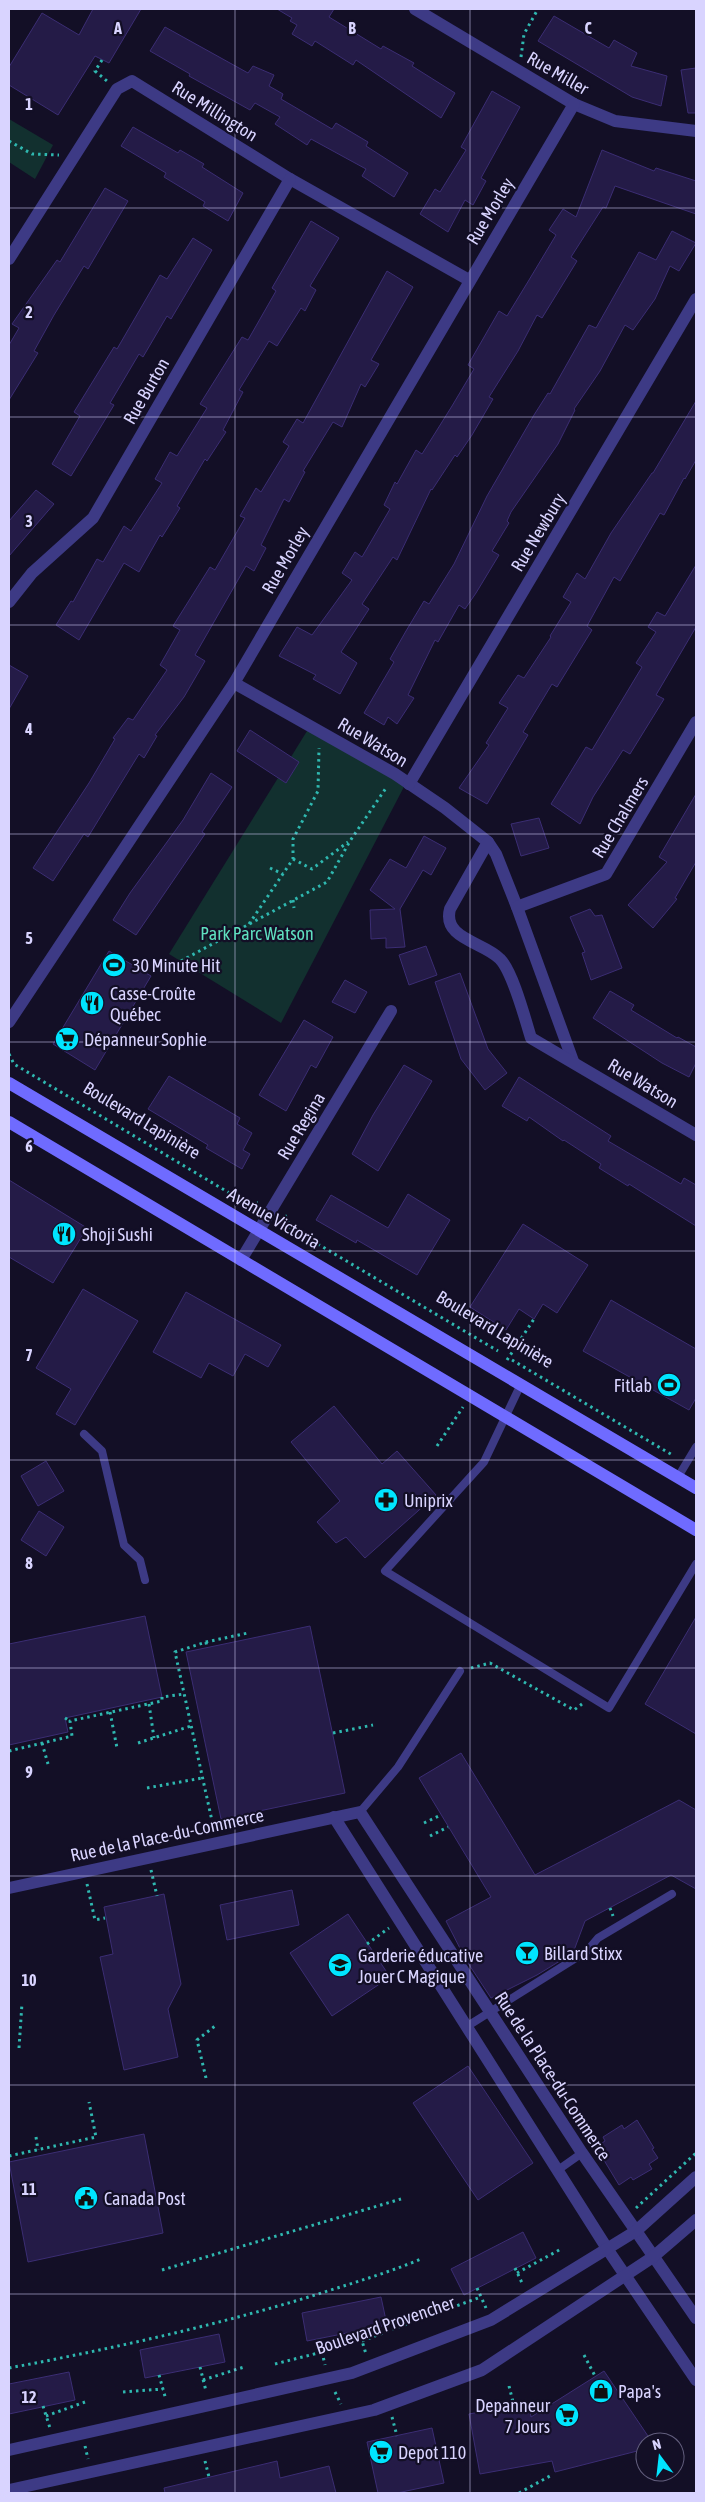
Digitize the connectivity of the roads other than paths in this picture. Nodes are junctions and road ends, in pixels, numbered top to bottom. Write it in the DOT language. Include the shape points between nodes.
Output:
graph roads {
  1 [pos="415,9"];
  2 [pos="574,104"];
  3 [pos="696,131"];
  4 [pos="290,179"];
  5 [pos="9,259"];
  6 [pos="469,280"];
  7 [pos="696,298"];
  8 [pos="9,602"];
  9 [pos="234,683"];
  10 [pos="696,722"];
  11 [pos="409,784"];
  12 [pos="488,842"];
  13 [pos="517,907"];
  14 [pos="391,1011"];
  15 [pos="9,1022"];
  16 [pos="573,1061"];
  17 [pos="9,1083"];
  18 [pos="9,1122"];
  19 [pos="696,1134"];
  20 [pos="259,1230"];
  21 [pos="241,1260"];
  22 [pos="521,1384"];
  23 [pos="506,1417"];
  24 [pos="84,1434"];
  25 [pos="696,1447"];
  26 [pos="678,1477"];
  27 [pos="696,1488"];
  28 [pos="696,1530"];
  29 [pos="696,1564"];
  30 [pos="145,1580"];
  31 [pos="460,1671"];
  32 [pos="360,1812"];
  33 [pos="334,1817"];
  34 [pos="9,1888"];
  35 [pos="672,1894"];
  36 [pos="490,2011"];
  37 [pos="466,2026"];
  38 [pos="582,2153"];
  39 [pos="558,2170"];
  40 [pos="696,2177"];
  41 [pos="696,2220"];
  42 [pos="636,2230"];
  43 [pos="608,2250"];
  44 [pos="654,2257"];
  45 [pos="627,2275"];
  46 [pos="696,2318"];
  47 [pos="696,2380"];
  48 [pos="9,2450"];
  49 [pos="9,2490"];
  1 -- 2 [label="street, Rue Miller"];
  2 -- 3 [label="street, Rue Miller" via="615,121"];
  2 -- 6 [label="street, Rue Morley"];
  4 -- 5 [label="street, Rue Millington" via="132,81 117,89"];
  4 -- 6 [label="street, Rue Millington"];
  4 -- 8 [label="street, Rue Burton" via="93,518 32,573"];
  6 -- 9 [label="street, Rue Morley"];
  7 -- 11 [label="street, Rue Newbury"];
  9 -- 11 [label="street, Rue Watson"];
  9 -- 15 [label="street, Rue Morley"];
  10 -- 13 [label="street, Rue Chalmers" via="606,874"];
  11 -- 12 [label="street, Rue Watson"];
  12 -- 13 [label="street, Rue Watson"];
  12 -- 16 [label="street, Rue Watson" via="447,919 452,929 500,958 509,974 531,1038"];
  13 -- 16 [label="street, Rue Watson"];
  14 -- 20 [label="street, Rue Regina"];
  16 -- 19 [label="street, Rue Watson"];
  17 -- 20 [label="main road, Avenue Victoria"];
  18 -- 21 [label="main road"];
  20 -- 21 [label="street, Rue Regina"];
  20 -- 22 [label="main road, Avenue Victoria"];
  21 -- 23 [label="main road"];
  22 -- 23 [label="lane"];
  22 -- 26 [label="main road, Boulevard Lapinière"];
  23 -- 28 [label="main road"];
  23 -- 29 [label="lane" via="484,1462 385,1571 609,1708"];
  24 -- 30 [label="lane" via="102,1451 124,1545 140,1560"];
  25 -- 26 [label="lane"];
  26 -- 27 [label="main road, Boulevard Lapinière"];
  31 -- 32 [label="lane" via="398,1767"];
  32 -- 33 [label="street, Rue de la Place-du-Commerce"];
  32 -- 36 [label="street, Rue de la Place-du-Commerce"];
  33 -- 34 [label="street, Rue de la Place-du-Commerce"];
  33 -- 37 [label="street"];
  35 -- 36 [label="lane" via="598,1938 587,1951"];
  36 -- 37 [label="lane"];
  36 -- 38 [label="street, Rue de la Place-du-Commerce"];
  37 -- 39 [label="street"];
  38 -- 39 [label="lane"];
  38 -- 42 [label="street, Rue de la Place-du-Commerce"];
  39 -- 43 [label="street"];
  40 -- 42 [label="street, Boulevard Provencher"];
  41 -- 44 [label="street"];
  42 -- 43 [label="street, Boulevard Provencher"];
  42 -- 44 [label="street, Rue de la Place-du-Commerce"];
  43 -- 45 [label="street"];
  43 -- 48 [label="street, Boulevard Provencher" via="490,2320 369,2367"];
  44 -- 45 [label="street"];
  44 -- 46 [label="street, Rue de la Place-du-Commerce"];
  45 -- 47 [label="street"];
  45 -- 49 [label="street" via="482,2370 374,2410"];
}
